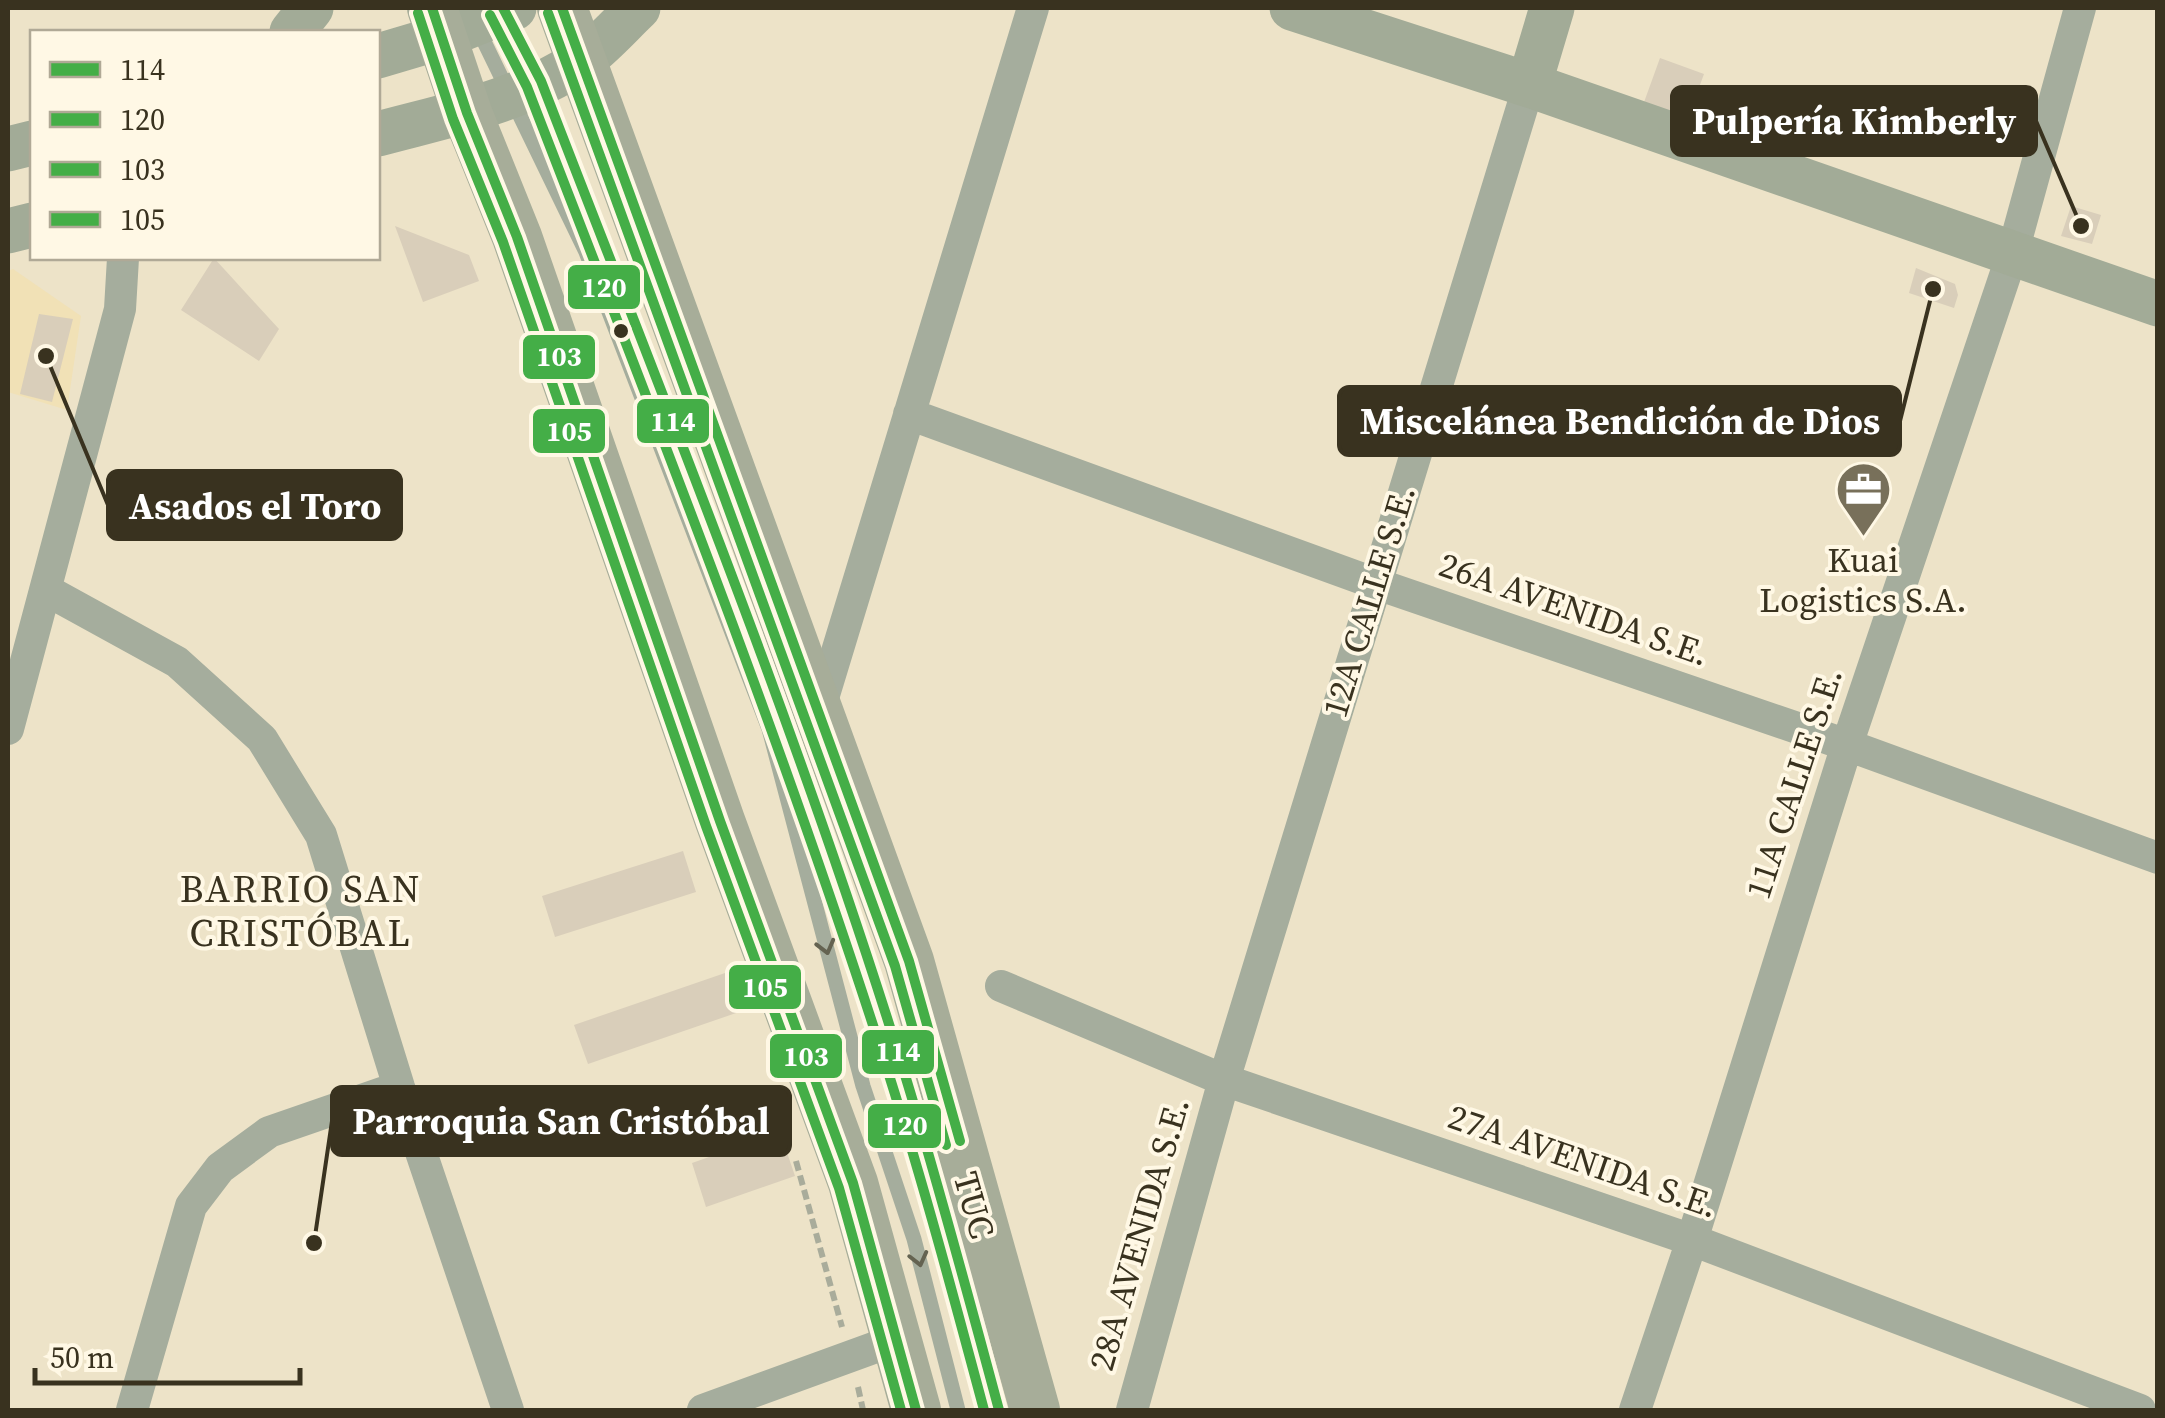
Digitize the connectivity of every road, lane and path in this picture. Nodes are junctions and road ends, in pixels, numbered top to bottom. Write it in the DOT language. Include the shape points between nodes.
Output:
graph roads {
  1 [pos="312,8"];
  2 [pos="562,8"];
  3 [pos="638,8"];
  4 [pos="1033,8"];
  5 [pos="1292,8"];
  6 [pos="1552,8"];
  7 [pos="2080,8"];
  8 [pos="477,15"];
  9 [pos="294,30"];
  10 [pos="380,55"];
  11 [pos="1529,84"];
  12 [pos="526,88"];
  13 [pos="380,133"];
  14 [pos="2012,254"];
  15 [pos="123,260"];
  16 [pos="2158,304"];
  17 [pos="909,414"];
  18 [pos="1374,583"];
  19 [pos="46,590"];
  20 [pos="819,710"];
  21 [pos="8,729"];
  22 [pos="1848,745"];
  23 [pos="2158,858"];
  24 [pos="1001,986"];
  25 [pos="1224,1080"];
  26 [pos="399,1088"];
  27 [pos="1692,1240"];
  28 [pos="898,1340"];
  29 [pos="132,1410"];
  30 [pos="508,1410"];
  31 [pos="702,1410"];
  32 [pos="916,1410"];
  33 [pos="958,1410"];
  34 [pos="999,1410"];
  35 [pos="1036,1410"];
  36 [pos="1132,1410"];
  37 [pos="1635,1410"];
  38 [pos="2140,1410"];
  1 -- 9 [label="street"];
  2 -- 12 [label="main road"];
  3 -- 12 [label="street"];
  4 -- 17 [label="street"];
  5 -- 11 [label="street"];
  6 -- 11 [label="street, 12A CALLE S.E."];
  7 -- 14 [label="street, 11A CALLE S.E."];
  8 -- 10 [label="street"];
  8 -- 12 [label="main road"];
  8 -- 12 [label="lane, TUC"];
  11 -- 14 [label="street"];
  11 -- 18 [label="street, 12A CALLE S.E."];
  12 -- 13 [label="street"];
  12 -- 20 [label="main road"];
  12 -- 28 [label="main road" via="516,238 853,1183"];
  12 -- 33 [label="lane, TUC, one-way" via="769,730"];
  12 -- 34 [label="lane, TUC" via="830,854 908,1080"];
  14 -- 16 [label="street"];
  14 -- 22 [label="street, 11A CALLE S.E."];
  15 -- 19 [label="street" via="120,308"];
  17 -- 18 [label="street, 26A AVENIDA S.E."];
  17 -- 20 [label="street"];
  18 -- 22 [label="street, 26A AVENIDA S.E."];
  18 -- 25 [label="street, 12A CALLE S.E."];
  19 -- 21 [label="street"];
  19 -- 26 [label="street" via="177,662 262,739 321,834"];
  20 -- 35 [label="main road" via="909,961"];
  22 -- 23 [label="street, 26A AVENIDA S.E."];
  22 -- 27 [label="street, 11A CALLE S.E."];
  24 -- 25 [label="street, 27A AVENIDA S.E."];
  25 -- 27 [label="street, 27A AVENIDA S.E."];
  25 -- 36 [label="street, 28A AVENIDA S.E."];
  26 -- 29 [label="street" via="269,1132 220,1168 190,1206"];
  26 -- 30 [label="street"];
  27 -- 37 [label="street, 11A CALLE S.E."];
  27 -- 38 [label="street, 27A AVENIDA S.E."];
  28 -- 31 [label="street"];
  28 -- 32 [label="main road"];
}
